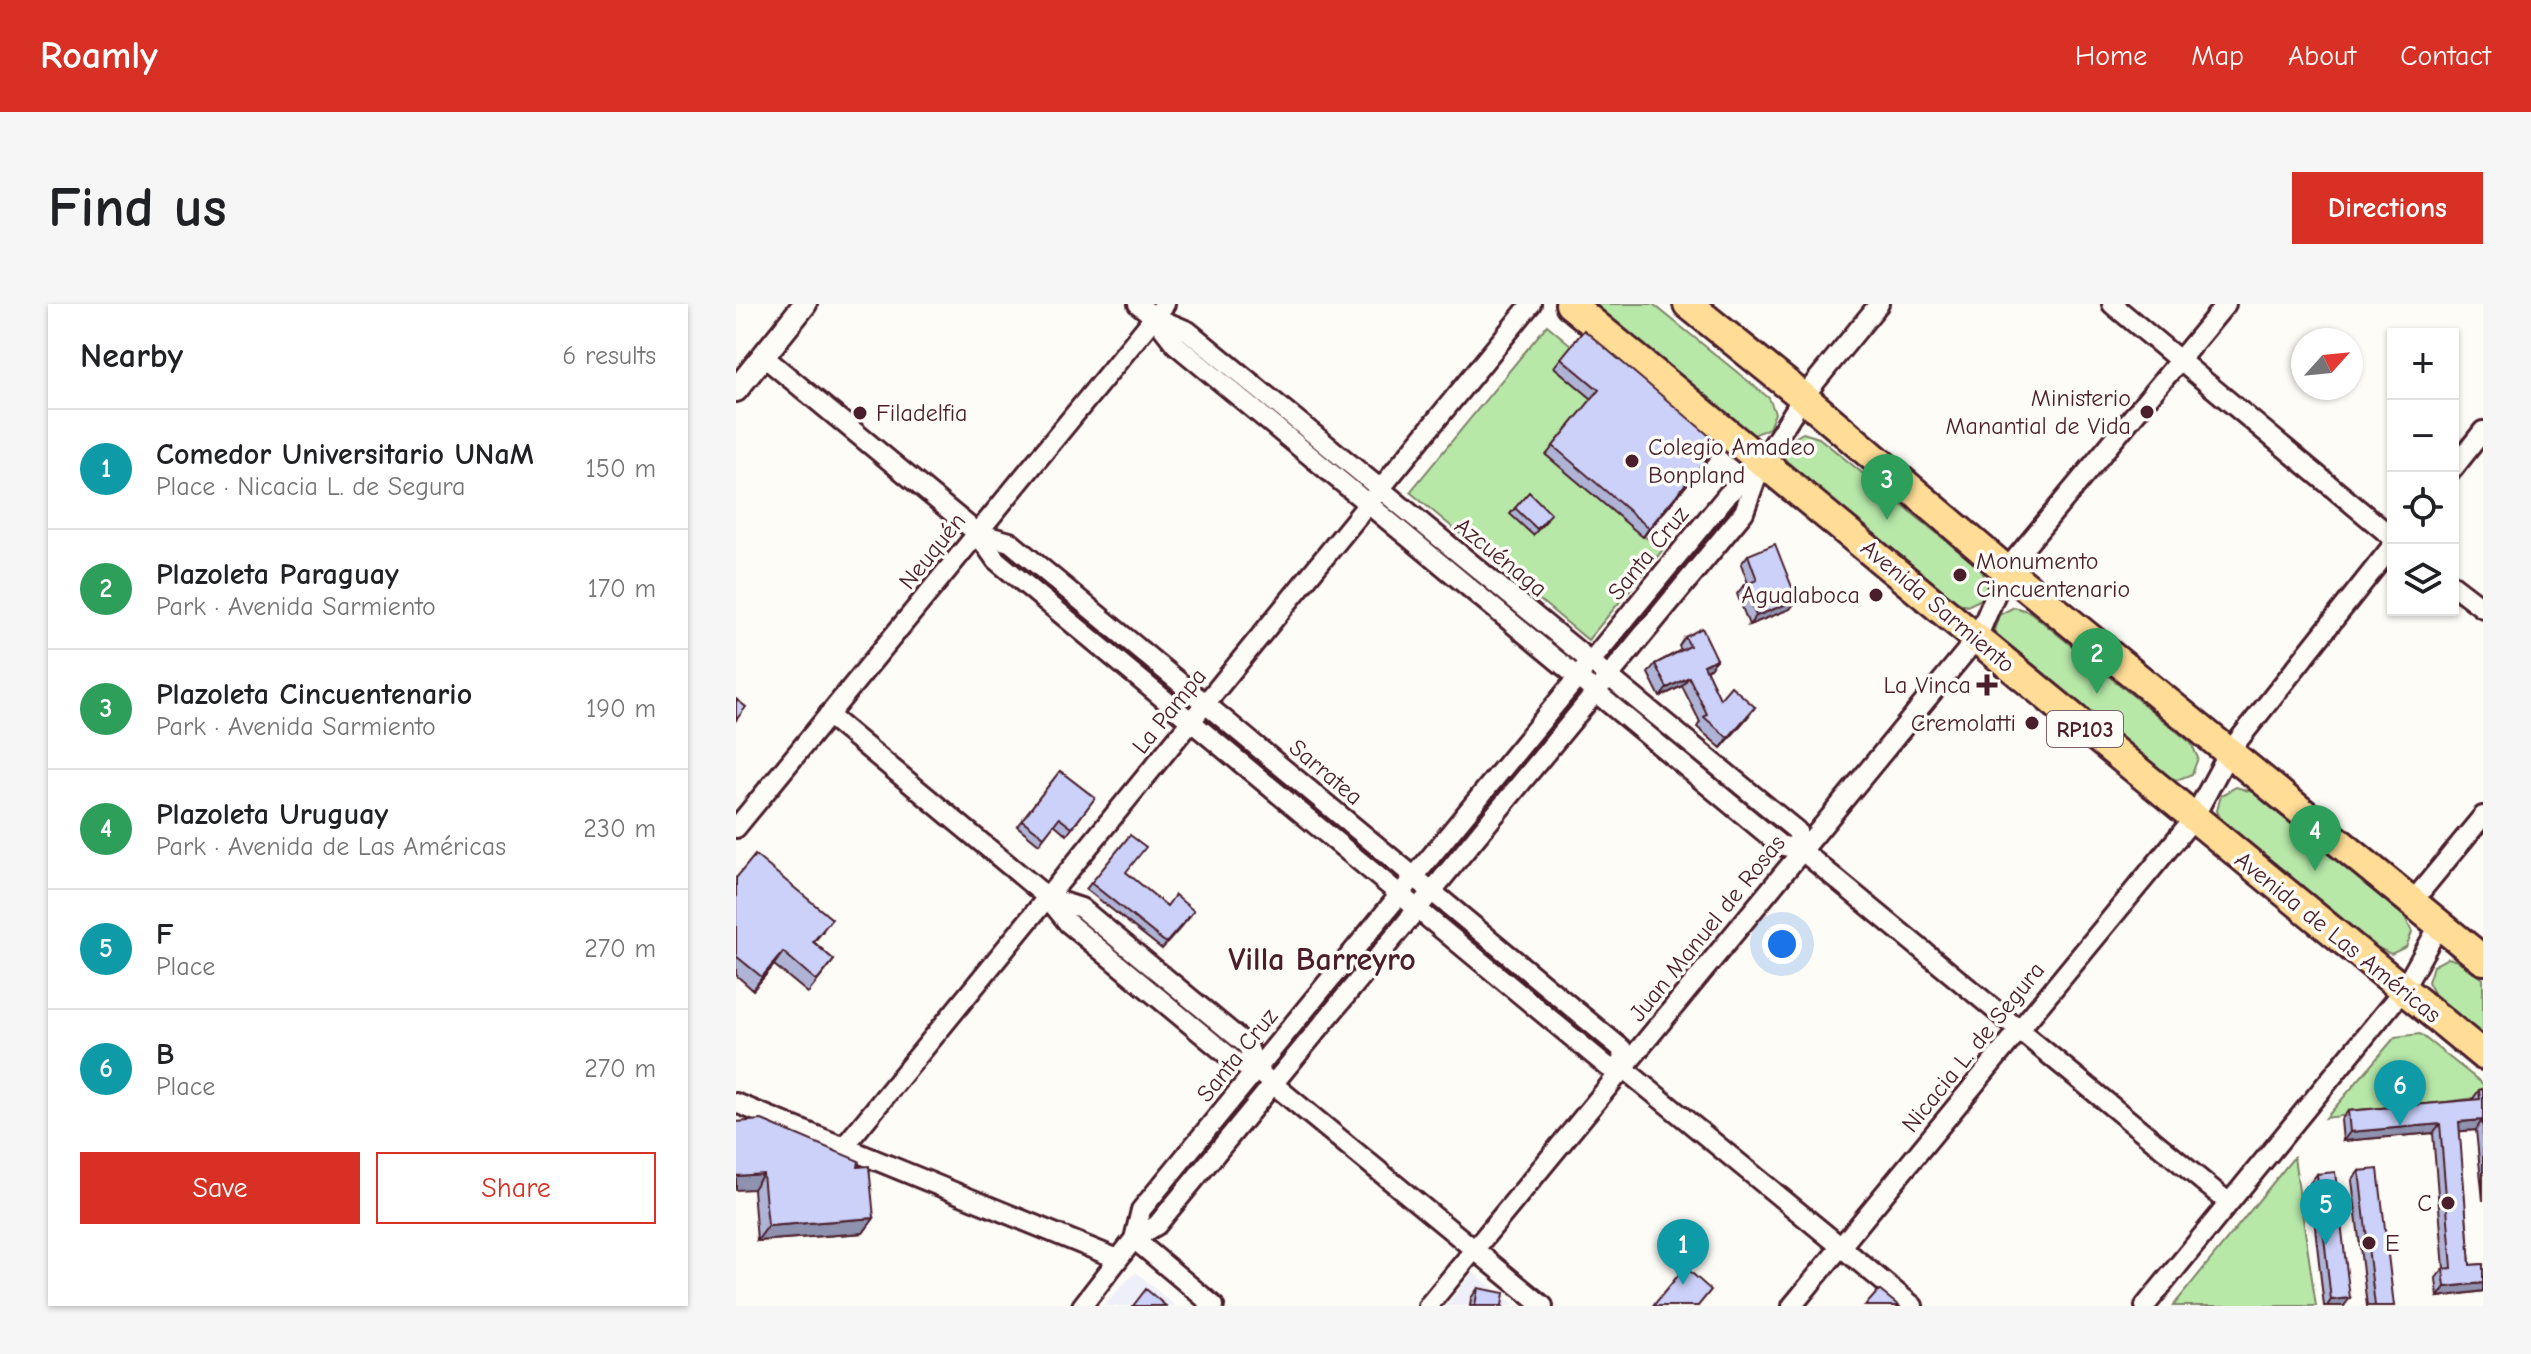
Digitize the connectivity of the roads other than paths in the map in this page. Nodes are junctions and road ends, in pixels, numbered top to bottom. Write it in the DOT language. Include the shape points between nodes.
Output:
graph roads {
  1 [pos="805,304"];
  2 [pos="1138,304"];
  3 [pos="1531,304"];
  4 [pos="1570,304"];
  5 [pos="1688,304"];
  6 [pos="1879,304"];
  7 [pos="2112,304"];
  8 [pos="2226,304"];
  9 [pos="1160,311"];
  10 [pos="763,356"];
  11 [pos="2179,360"];
  12 [pos="736,390"];
  13 [pos="1803,397"];
  14 [pos="2483,431"];
  15 [pos="2459,461"];
  16 [pos="1762,462"];
  17 [pos="1381,490"];
  18 [pos="1369,505"];
  19 [pos="977,533"];
  20 [pos="2387,533"];
  21 [pos="2387,553"];
  22 [pos="2006,570"];
  23 [pos="2459,590"];
  24 [pos="2483,608"];
  25 [pos="1977,638"];
  26 [pos="1590,661"];
  27 [pos="1577,677"];
  28 [pos="1609,677"];
  29 [pos="1595,692"];
  30 [pos="1206,704"];
  31 [pos="828,715"];
  32 [pos="1191,722"];
  33 [pos="2229,752"];
  34 [pos="2483,816"];
  35 [pos="2193,819"];
  36 [pos="736,828"];
  37 [pos="1801,850"];
  38 [pos="1414,877"];
  39 [pos="1432,891"];
  40 [pos="1400,895"];
  41 [pos="1047,897"];
  42 [pos="2412,902"];
  43 [pos="1417,909"];
  44 [pos="2440,924"];
  45 [pos="2483,960"];
  46 [pos="2403,990"];
  47 [pos="2019,1029"];
  48 [pos="2483,1055"];
  49 [pos="1623,1068"];
  50 [pos="1256,1070"];
  51 [pos="1273,1084"];
  52 [pos="736,1103"];
  53 [pos="843,1148"];
  54 [pos="2229,1203"];
  55 [pos="1134,1239"];
  56 [pos="1840,1247"];
  57 [pos="1474,1250"];
  58 [pos="1118,1259"];
  59 [pos="1082,1306"];
  60 [pos="1214,1306"];
  61 [pos="1428,1306"];
  62 [pos="1543,1306"];
  63 [pos="1792,1306"];
  64 [pos="1913,1306"];
  65 [pos="2145,1306"];
  1 -- 10 [label="street"];
  2 -- 9 [label="street, Azcuénaga"];
  3 -- 17 [label="street, La Pampa"];
  4 -- 16 [label="main road, Avenida Sarmiento / RP103"];
  5 -- 13 [label="main road, RP103"];
  6 -- 13 [label="street"];
  7 -- 11 [label="street"];
  8 -- 11 [label="street, Juan Manuel de Rosas"];
  9 -- 17 [label="street, Azcuénaga"];
  9 -- 18 [label="street, Azcuénaga" via="1175,344"];
  9 -- 19 [label="street, Neuquén"];
  10 -- 12 [label="street"];
  10 -- 19 [label="street, Sarratea"];
  11 -- 20 [label="street"];
  11 -- 22 [label="street, Juan Manuel de Rosas"];
  13 -- 16 [label="street"];
  13 -- 22 [label="main road, RP103"];
  14 -- 15 [label="street"];
  16 -- 25 [label="main road, Avenida Sarmiento / RP103"];
  16 -- 26 [label="street, Santa Cruz" via="1728,494"];
  16 -- 28 [label="street, Santa Cruz" via="1744,512"];
  17 -- 18 [label="street, La Pampa"];
  17 -- 26 [label="street, Azcuénaga"];
  18 -- 27 [label="street, Azcuénaga"];
  18 -- 30 [label="street, La Pampa"];
  19 -- 30 [label="street, Sarratea" via="1010,542"];
  19 -- 31 [label="street, Neuquén"];
  19 -- 32 [label="street, Sarratea" via="996,560"];
  21 -- 33 [label="street, Nicacia L. de Segura"];
  22 -- 25 [label="street, Juan Manuel de Rosas"];
  22 -- 33 [label="main road, RP103"];
  23 -- 24 [label="street"];
  25 -- 35 [label="main road, Avenida Sarmiento / RP103"];
  25 -- 37 [label="street, Juan Manuel de Rosas"];
  26 -- 27 [label="street, Santa Cruz"];
  26 -- 28 [label="street, Azcuénaga"];
  27 -- 29 [label="street, Azcuénaga"];
  27 -- 38 [label="street, Santa Cruz"];
  28 -- 29 [label="street, Santa Cruz"];
  28 -- 37 [label="street, Azcuénaga" via="1797,831"];
  29 -- 37 [label="street, Azcuénaga" via="1780,845"];
  29 -- 39 [label="street, Santa Cruz"];
  30 -- 32 [label="street, La Pampa"];
  30 -- 38 [label="street, Sarratea"];
  31 -- 36 [label="street, Neuquén"];
  31 -- 41 [label="street"];
  32 -- 40 [label="street, Sarratea"];
  32 -- 41 [label="street, La Pampa"];
  33 -- 35 [label="street, Nicacia L. de Segura"];
  33 -- 42 [label="main road, RP103"];
  34 -- 42 [label="street"];
  35 -- 46 [label="main road, Avenida de Las Américas / RP103"];
  35 -- 47 [label="street, Nicacia L. de Segura"];
  37 -- 47 [label="street, Azcuénaga"];
  37 -- 49 [label="street, Juan Manuel de Rosas"];
  38 -- 39 [label="street, Sarratea"];
  38 -- 40 [label="street, Santa Cruz"];
  39 -- 43 [label="street, Santa Cruz"];
  39 -- 49 [label="street, Sarratea" via="1622,1049"];
  40 -- 43 [label="street, Sarratea"];
  40 -- 50 [label="street, Santa Cruz"];
  41 -- 50 [label="street" via="1068,923 1116,963 1237,1063"];
  41 -- 53 [label="street, La Pampa"];
  42 -- 44 [label="main road, RP103"];
  43 -- 49 [label="street, Sarratea" via="1608,1067"];
  43 -- 51 [label="street, Santa Cruz"];
  44 -- 45 [label="main road, RP103"];
  44 -- 46 [label="street"];
  46 -- 48 [label="main road, Avenida de Las Américas / RP103"];
  46 -- 54 [label="street"];
  47 -- 54 [label="street, Azcuénaga"];
  47 -- 56 [label="street, Nicacia L. de Segura"];
  49 -- 56 [label="street, Sarratea"];
  49 -- 57 [label="street, Juan Manuel de Rosas"];
  50 -- 51 [label="street"];
  50 -- 55 [label="street, Santa Cruz" via="1141,1210"];
  51 -- 55 [label="street, Santa Cruz" via="1157,1225"];
  51 -- 57 [label="street"];
  52 -- 53 [label="street"];
  53 -- 58 [label="street"];
  54 -- 65 [label="street"];
  55 -- 58 [label="street, Santa Cruz"];
  55 -- 60 [label="street"];
  56 -- 63 [label="street, Nicacia L. de Segura"];
  56 -- 64 [label="street, Sarratea"];
  57 -- 61 [label="street, Juan Manuel de Rosas"];
  57 -- 62 [label="street"];
  58 -- 59 [label="street, Santa Cruz"];
}
